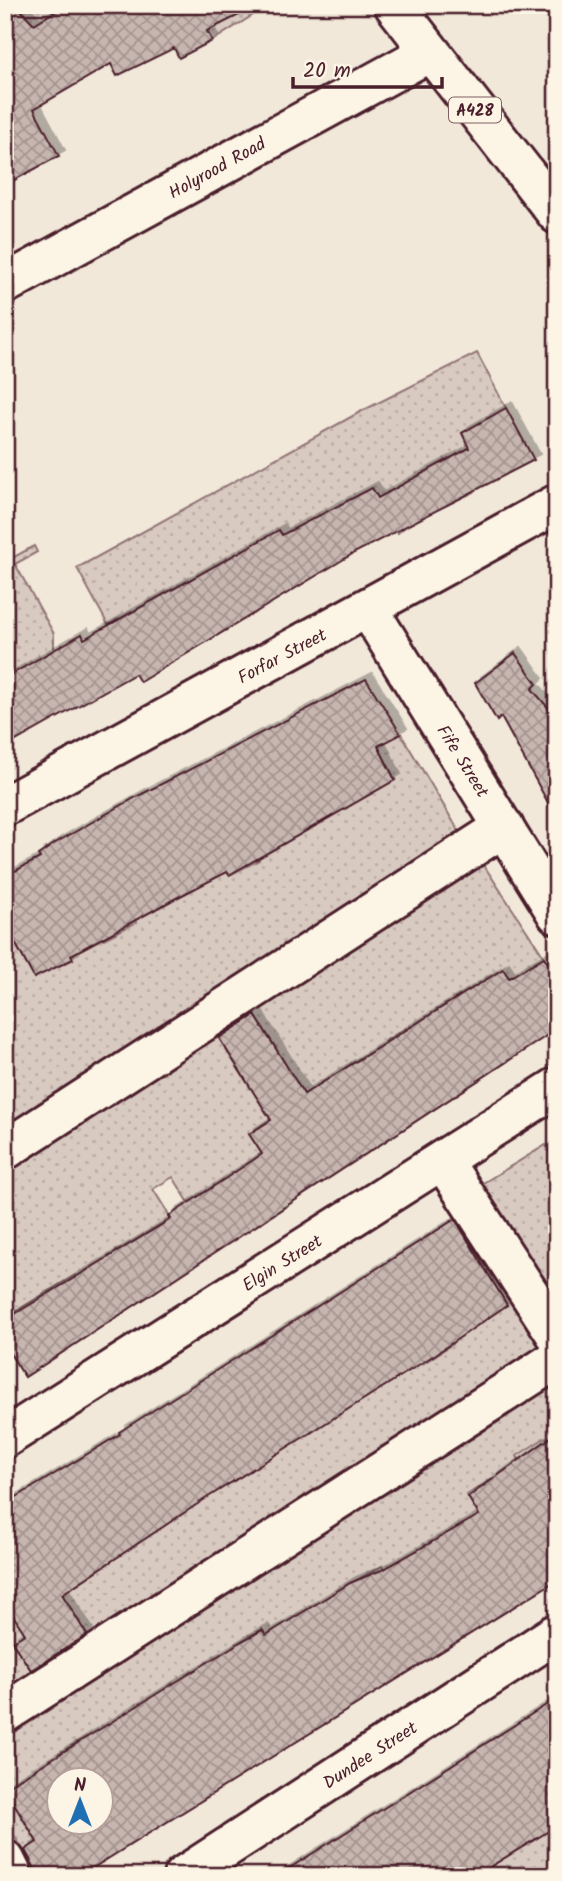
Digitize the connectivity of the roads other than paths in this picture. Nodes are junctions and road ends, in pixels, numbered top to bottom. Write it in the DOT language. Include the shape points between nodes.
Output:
graph roads {
  1 [pos="394,5"];
  2 [pos="430,52"];
  3 [pos="557,214"];
  4 [pos="5,284"];
  5 [pos="557,504"];
  6 [pos="369,610"];
  7 [pos="5,806"];
  8 [pos="504,827"];
  9 [pos="557,914"];
  10 [pos="557,1087"];
  11 [pos="5,1150"];
  12 [pos="443,1161"];
  13 [pos="557,1336"];
  14 [pos="557,1359"];
  15 [pos="5,1438"];
  16 [pos="557,1633"];
  17 [pos="5,1713"];
  18 [pos="5,1860"];
  19 [pos="13,1876"];
  20 [pos="183,1876"];
  1 -- 2 [label="street, A428"];
  2 -- 3 [label="street, A428"];
  2 -- 4 [label="street, Holyrood Road"];
  5 -- 6 [label="street, Forfar Street"];
  6 -- 7 [label="street, Forfar Street"];
  6 -- 8 [label="street, Fife Street"];
  8 -- 9 [label="street, Fife Street"];
  8 -- 11 [label="street"];
  10 -- 12 [label="street, Elgin Street"];
  12 -- 13 [label="street"];
  12 -- 15 [label="street, Elgin Street"];
  14 -- 17 [label="street"];
  16 -- 20 [label="street, Dundee Street"];
  18 -- 19 [label="street"];
}
